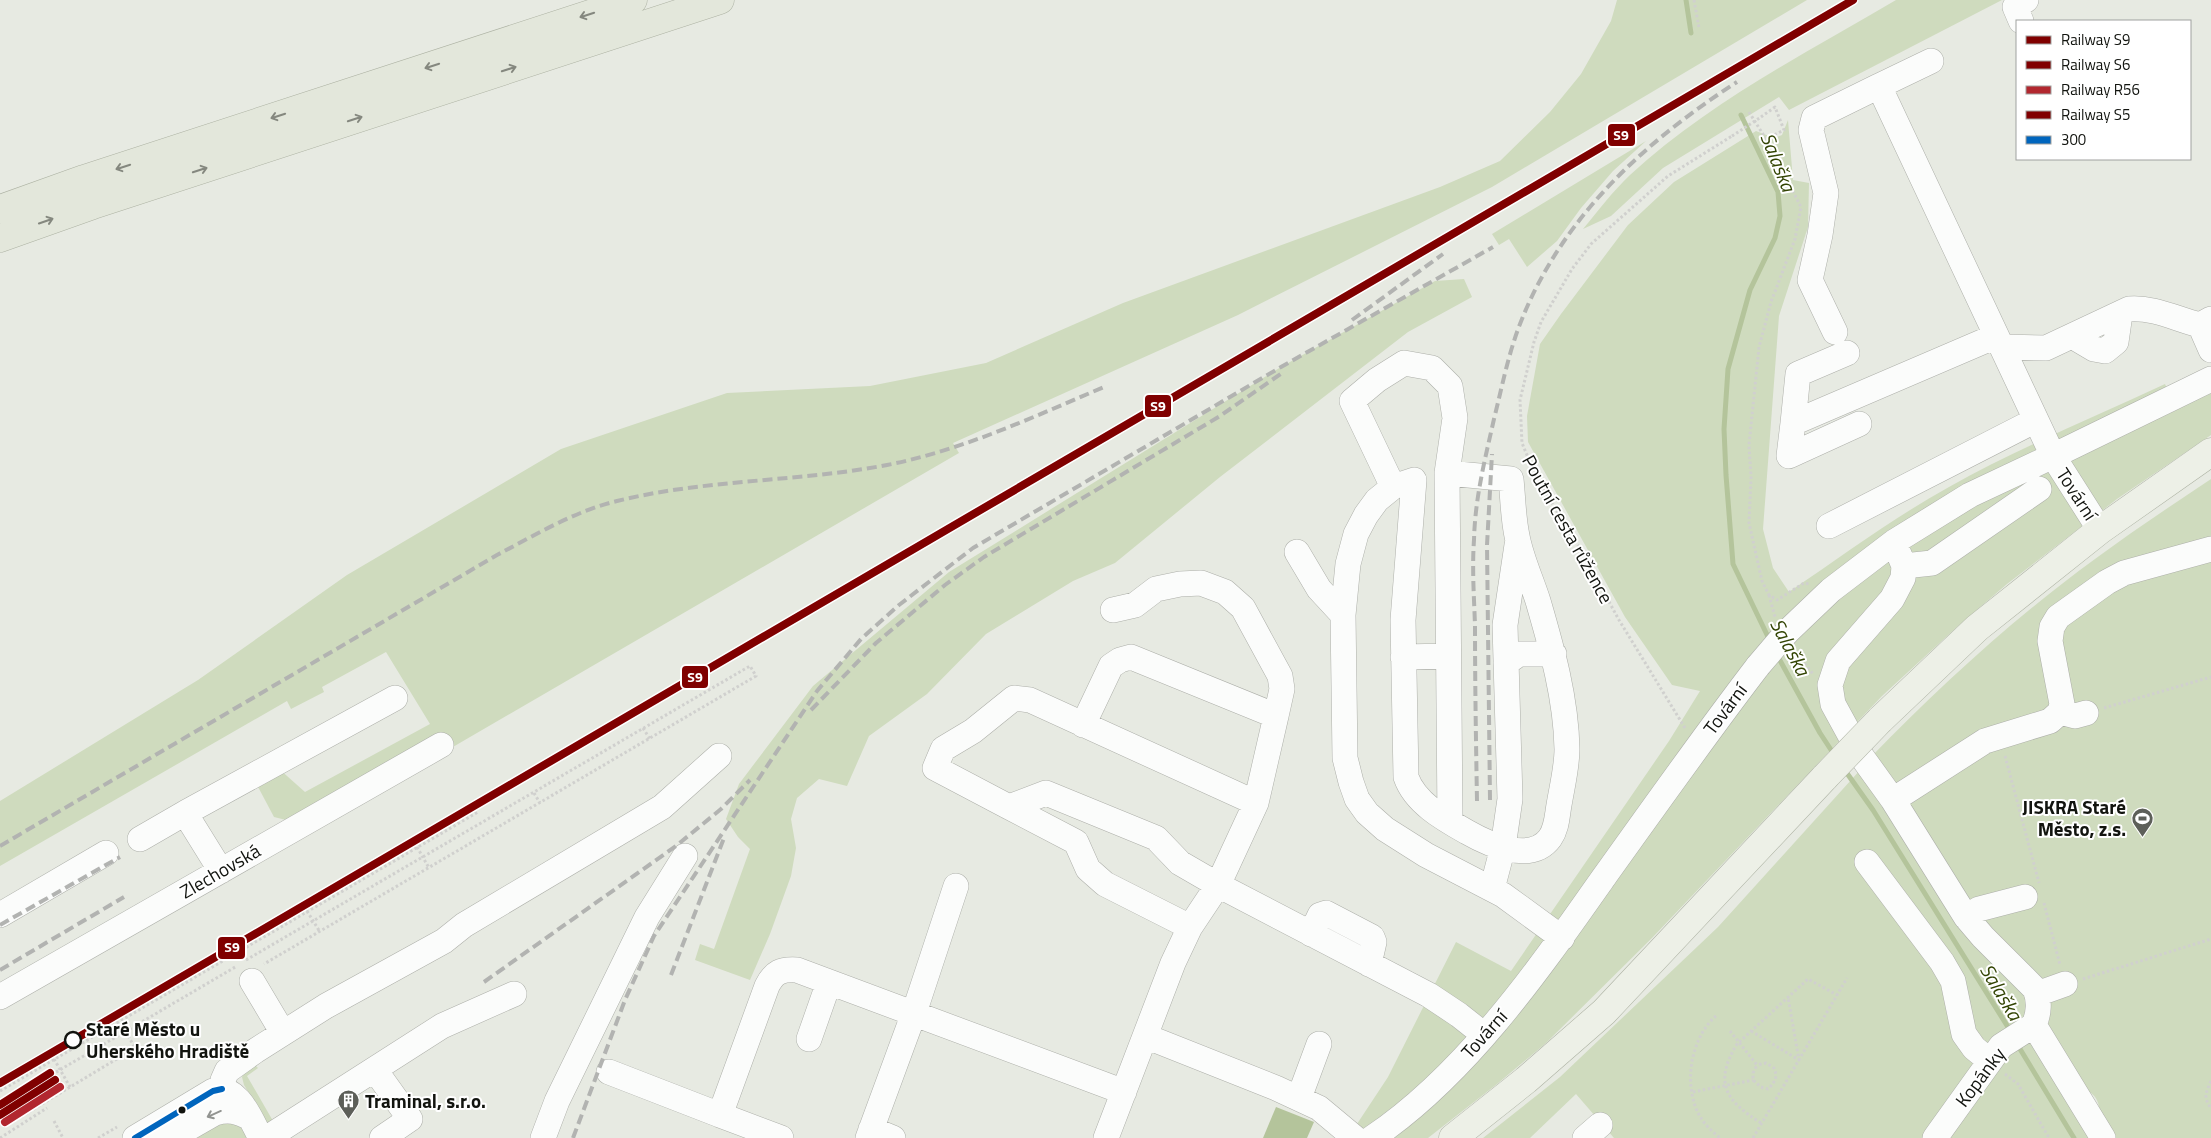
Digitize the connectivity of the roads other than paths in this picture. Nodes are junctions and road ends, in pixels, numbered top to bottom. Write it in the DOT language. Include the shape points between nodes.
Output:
graph roads {
  1 [pos="633,0"];
  2 [pos="720,0"];
  3 [pos="2026,0"];
  4 [pos="2021,20"];
  5 [pos="1931,61"];
  6 [pos="1879,86"];
  7 [pos="0,209"];
  8 [pos="0,238"];
  9 [pos="2205,322"];
  10 [pos="1835,332"];
  11 [pos="1999,341"];
  12 [pos="2211,350"];
  13 [pos="1847,354"];
  14 [pos="2211,379"];
  15 [pos="2036,420"];
  16 [pos="1793,423"];
  17 [pos="1859,424"];
  18 [pos="2211,452"];
  19 [pos="2053,456"];
  20 [pos="1447,473"];
  21 [pos="1393,487"];
  22 [pos="2039,489"];
  23 [pos="1412,504"];
  24 [pos="1448,504"];
  25 [pos="1829,526"];
  26 [pos="2100,530"];
  27 [pos="1518,540"];
  28 [pos="1894,542"];
  29 [pos="2211,550"];
  30 [pos="1297,552"];
  31 [pos="1904,566"];
  32 [pos="1113,610"];
  33 [pos="1343,615"];
  34 [pos="1554,654"];
  35 [pos="1448,656"];
  36 [pos="1403,657"];
  37 [pos="1506,663"];
  38 [pos="395,698"];
  39 [pos="2060,712"];
  40 [pos="2086,713"];
  41 [pos="1276,716"];
  42 [pos="1083,725"];
  43 [pos="441,745"];
  44 [pos="719,756"];
  45 [pos="1893,800"];
  46 [pos="1256,803"];
  47 [pos="1009,806"];
  48 [pos="185,813"];
  49 [pos="1450,822"];
  50 [pos="140,839"];
  51 [pos="1503,847"];
  52 [pos="106,853"];
  53 [pos="685,856"];
  54 [pos="1867,862"];
  55 [pos="221,871"];
  56 [pos="1218,885"];
  57 [pos="956,886"];
  58 [pos="1492,889"];
  59 [pos="2037,896"];
  60 [pos="0,915"];
  61 [pos="1966,916"];
  62 [pos="1190,927"];
  63 [pos="1562,938"];
  64 [pos="252,981"];
  65 [pos="829,982"];
  66 [pos="2066,984"];
  67 [pos="514,994"];
  68 [pos="2037,994"];
  69 [pos="0,997"];
  70 [pos="914,1013"];
  71 [pos="2034,1025"];
  72 [pos="283,1033"];
  73 [pos="1483,1034"];
  74 [pos="1146,1036"];
  75 [pos="810,1040"];
  76 [pos="1319,1044"];
  77 [pos="1993,1056"];
  78 [pos="375,1070"];
  79 [pos="609,1072"];
  80 [pos="222,1090"];
  81 [pos="1124,1092"];
  82 [pos="1299,1098"];
  83 [pos="720,1114"];
  84 [pos="256,1128"];
  85 [pos="877,1135"];
  86 [pos="136,1138"];
  87 [pos="172,1138"];
  88 [pos="267,1138"];
  89 [pos="382,1138"];
  90 [pos="543,1138"];
  91 [pos="780,1138"];
  92 [pos="1106,1138"];
  93 [pos="1355,1138"];
  94 [pos="1372,1138"];
  95 [pos="1453,1138"];
  96 [pos="1935,1138"];
  97 [pos="2103,1138"];
  1 -- 7 [label="highway, one-way"];
  8 -- 2 [label="highway, one-way"];
  3 -- 4 [label="street" via="2015,8"];
  5 -- 6 [label="street"];
  6 -- 10 [label="street" via="1814,118 1810,130 1826,193 1810,280"];
  6 -- 11 [label="street"];
  9 -- 11 [label="street" via="2144,308 2129,310 2046,348"];
  9 -- 12 [label="street"];
  11 -- 15 [label="street"];
  11 -- 16 [label="street"];
  13 -- 16 [label="street" via="1798,374"];
  14 -- 19 [label="street"];
  15 -- 19 [label="street"];
  15 -- 25 [label="street"];
  16 -- 17 [label="street" via="1789,456"];
  18 -- 26 [label="main road"];
  19 -- 26 [label="street, Tovární"];
  19 -- 28 [label="street, Tovární" via="1970,495"];
  20 -- 21 [label="street" via="1455,418 1450,386 1432,368 1404,363 1352,400"];
  20 -- 24 [label="street"];
  20 -- 27 [label="street" via="1511,479"];
  21 -- 23 [label="street" via="1414,480"];
  21 -- 33 [label="street" via="1377,500 1356,534 1348,564"];
  22 -- 31 [label="street" via="1932,563"];
  23 -- 24 [label="street"];
  23 -- 36 [label="street"];
  24 -- 35 [label="street"];
  26 -- 95 [label="main road, Tovární, bridge" via="1977,628 1880,720 1604,1012"];
  27 -- 34 [label="street"];
  27 -- 37 [label="street" via="1505,625"];
  28 -- 31 [label="street"];
  28 -- 63 [label="street, Tovární, bridge" via="1831,590 1787,632 1758,666 1697,746"];
  29 -- 39 [label="street" via="2124,573 2058,617 2052,627 2050,641 2062,698"];
  30 -- 33 [label="street" via="1319,589"];
  31 -- 45 [label="street" via="1898,590 1838,661 1830,684 1835,711"];
  32 -- 41 [label="street" via="1135,605 1156,589 1180,584 1201,583 1225,592 1243,608 1280,676 1282,689"];
  33 -- 58 [label="street" via="1345,758 1357,798 1367,813 1404,842"];
  34 -- 37 [label="street" via="1519,654"];
  34 -- 51 [label="street" via="1565,713 1567,751 1556,822 1550,838 1542,846 1529,850"];
  35 -- 36 [label="street"];
  35 -- 49 [label="street"];
  36 -- 49 [label="street" via="1406,777 1418,798"];
  37 -- 51 [label="street" via="1510,799"];
  38 -- 48 [label="street"];
  39 -- 40 [label="street" via="2075,716"];
  39 -- 45 [label="street" via="2050,721 1979,744"];
  41 -- 42 [label="street" via="1131,657 1111,666"];
  41 -- 46 [label="street"];
  42 -- 46 [label="street"];
  42 -- 47 [label="street" via="1030,700 1014,698 943,749 934,768"];
  43 -- 55 [label="street, Zlechovská"];
  44 -- 72 [label="street" via="662,807 464,925 444,941"];
  45 -- 61 [label="street"];
  46 -- 56 [label="street"];
  47 -- 56 [label="street" via="1046,793 1156,838 1180,863"];
  47 -- 62 [label="street" via="1076,842 1088,870 1105,884"];
  48 -- 50 [label="street"];
  48 -- 55 [label="street"];
  49 -- 51 [label="street"];
  51 -- 58 [label="street"];
  52 -- 60 [label="street"];
  53 -- 90 [label="street" via="647,917 557,1102"];
  54 -- 77 [label="street" via="1953,981 1964,1034 1974,1048"];
  55 -- 69 [label="street, Zlechovská"];
  56 -- 62 [label="street"];
  56 -- 73 [label="street" via="1429,995"];
  57 -- 70 [label="street"];
  58 -- 63 [label="street"];
  59 -- 61 [label="street" via="1979,909"];
  61 -- 68 [label="street"];
  62 -- 74 [label="street"];
  63 -- 73 [label="street, Tovární" via="1521,992"];
  64 -- 72 [label="street"];
  65 -- 70 [label="street"];
  65 -- 75 [label="street"];
  65 -- 83 [label="street" via="787,969 771,978"];
  66 -- 68 [label="street"];
  67 -- 78 [label="street" via="442,1026"];
  68 -- 71 [label="street" via="2038,1012"];
  70 -- 81 [label="street"];
  70 -- 85 [label="street"];
  71 -- 77 [label="street, Kopánky"];
  71 -- 97 [label="street"];
  72 -- 80 [label="street" via="231,1068 225,1075"];
  73 -- 94 [label="street, Tovární" via="1431,1090"];
  74 -- 81 [label="street"];
  74 -- 82 [label="street"];
  76 -- 82 [label="street"];
  77 -- 96 [label="street, Kopánky"];
  78 -- 88 [label="street"];
  78 -- 89 [label="street" via="410,1119"];
  79 -- 83 [label="street"];
  80 -- 84 [label="street" via="237,1098"];
  80 -- 86 [label="street" via="213,1091"];
  81 -- 92 [label="street"];
  82 -- 93 [label="street" via="1319,1108"];
  83 -- 91 [label="street"];
  84 -- 87 [label="street, one-way" via="236,1112 222,1111"];
}
